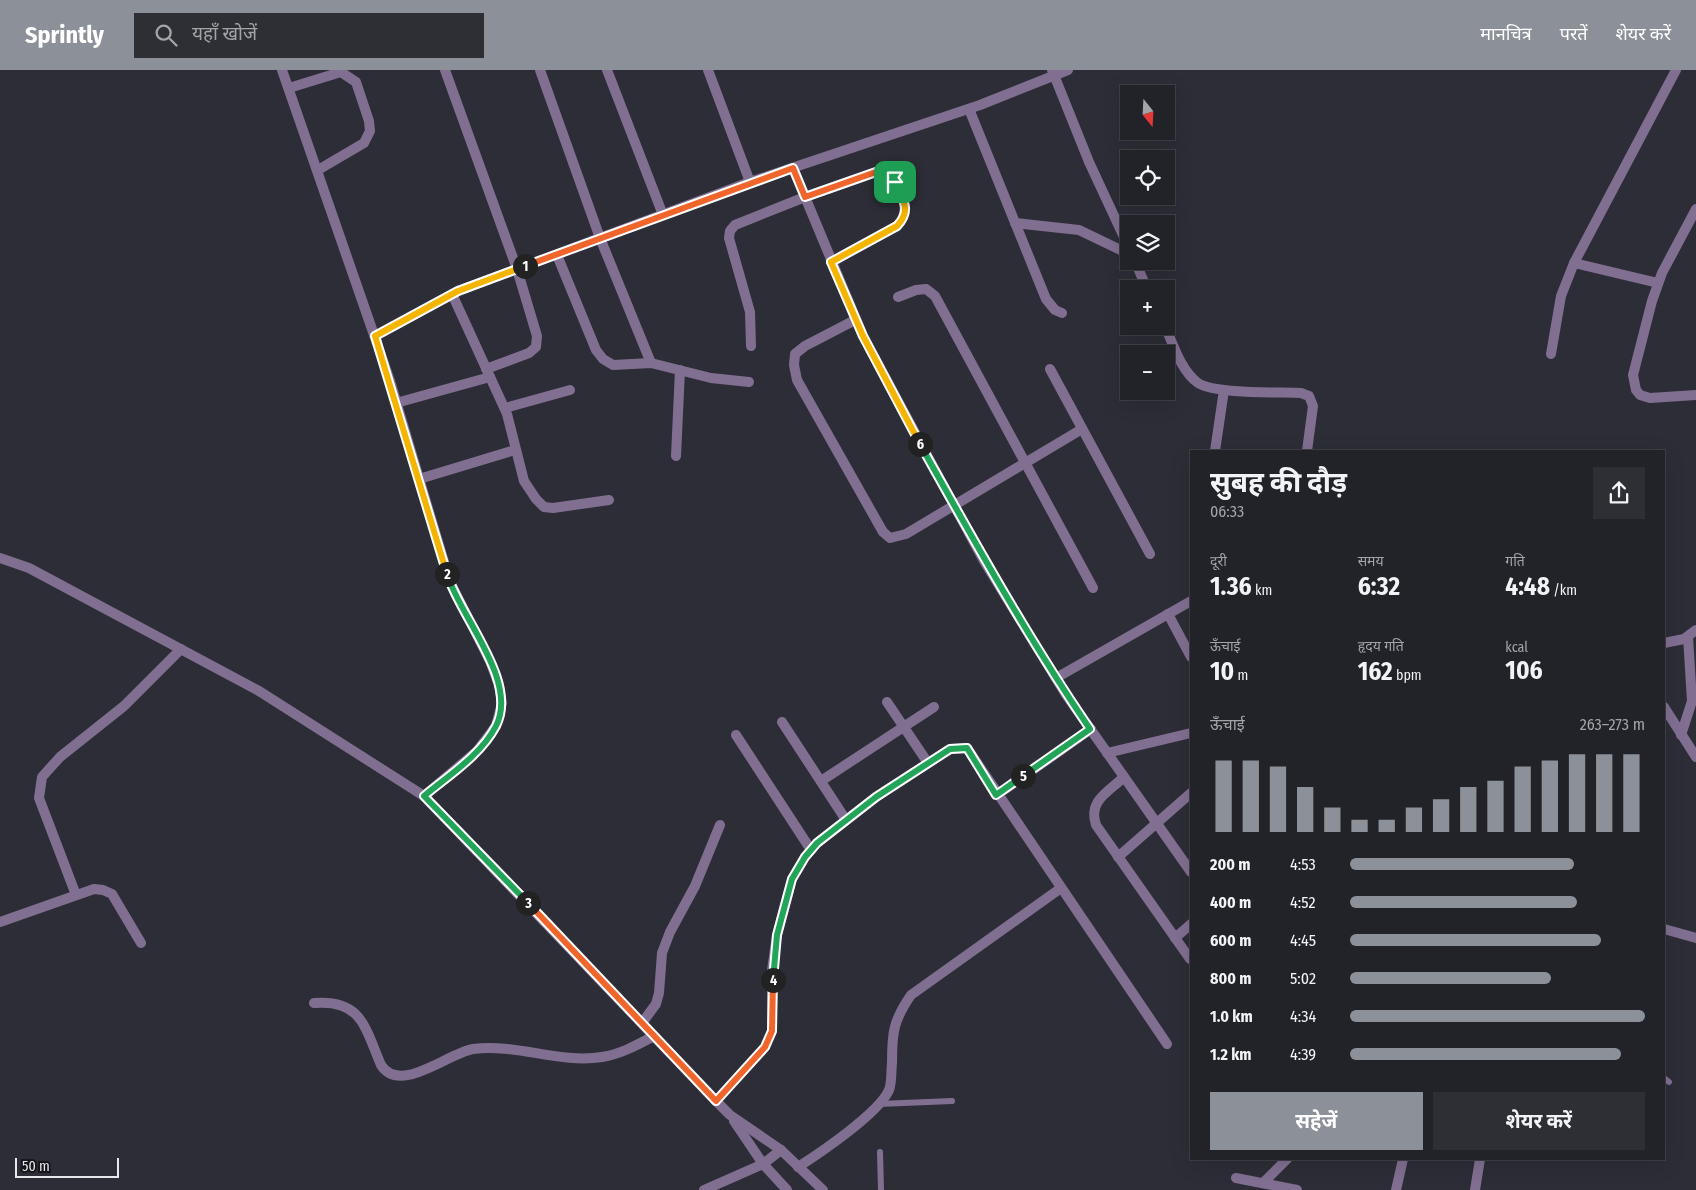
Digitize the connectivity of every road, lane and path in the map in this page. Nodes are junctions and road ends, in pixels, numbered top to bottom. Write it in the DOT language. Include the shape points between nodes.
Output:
graph roads {
  1 [pos="282,70"];
  2 [pos="445,70"];
  3 [pos="540,70"];
  4 [pos="607,70"];
  5 [pos="708,70"];
  6 [pos="1068,70"];
  7 [pos="1676,70"];
  8 [pos="1053,73"];
  9 [pos="289,88"];
  10 [pos="969,109"];
  11 [pos="793,168"];
  12 [pos="318,170"];
  13 [pos="750,182"];
  14 [pos="805,197"];
  15 [pos="662,215"];
  16 [pos="1694,216"];
  17 [pos="1015,224"];
  18 [pos="1120,229"];
  19 [pos="600,238"];
  20 [pos="1120,250"];
  21 [pos="557,255"];
  22 [pos="831,262"];
  23 [pos="1574,263"];
  24 [pos="517,269"];
  25 [pos="1658,283"];
  26 [pos="452,294"];
  27 [pos="898,298"];
  28 [pos="1062,313"];
  29 [pos="855,320"];
  30 [pos="1170,335"];
  31 [pos="375,336"];
  32 [pos="751,346"];
  33 [pos="1551,354"];
  34 [pos="651,363"];
  35 [pos="1050,369"];
  36 [pos="680,370"];
  37 [pos="488,373"];
  38 [pos="749,382"];
  39 [pos="570,390"];
  40 [pos="1224,390"];
  41 [pos="1696,394"];
  42 [pos="396,403"];
  43 [pos="505,408"];
  44 [pos="1082,429"];
  45 [pos="515,450"];
  46 [pos="1214,450"];
  47 [pos="1307,450"];
  48 [pos="676,456"];
  49 [pos="1027,463"];
  50 [pos="419,479"];
  51 [pos="608,500"];
  52 [pos="954,505"];
  53 [pos="1150,554"];
  54 [pos="0,558"];
  55 [pos="1093,588"];
  56 [pos="1190,602"];
  57 [pos="1168,614"];
  58 [pos="1692,633"];
  59 [pos="1665,643"];
  60 [pos="180,649"];
  61 [pos="1190,655"];
  62 [pos="1056,678"];
  63 [pos="887,702"];
  64 [pos="934,707"];
  65 [pos="1665,709"];
  66 [pos="782,722"];
  67 [pos="903,726"];
  68 [pos="1090,729"];
  69 [pos="1190,733"];
  70 [pos="1681,734"];
  71 [pos="736,735"];
  72 [pos="1107,753"];
  73 [pos="1696,757"];
  74 [pos="928,763"];
  75 [pos="1124,777"];
  76 [pos="821,781"];
  77 [pos="996,795"];
  78 [pos="424,796"];
  79 [pos="1190,797"];
  80 [pos="846,820"];
  81 [pos="1157,824"];
  82 [pos="720,825"];
  83 [pos="811,850"];
  84 [pos="1118,856"];
  85 [pos="1190,871"];
  86 [pos="1061,888"];
  87 [pos="76,895"];
  88 [pos="0,922"];
  89 [pos="1190,925"];
  90 [pos="1665,929"];
  91 [pos="1175,938"];
  92 [pos="1696,938"];
  93 [pos="141,943"];
  94 [pos="1190,959"];
  95 [pos="314,1003"];
  96 [pos="642,1024"];
  97 [pos="654,1036"];
  98 [pos="1167,1044"];
  99 [pos="716,1101"];
  100 [pos="952,1101"];
  101 [pos="879,1104"];
  102 [pos="730,1116"];
  103 [pos="781,1150"];
  104 [pos="880,1152"];
  105 [pos="1286,1160"];
  106 [pos="1402,1160"];
  107 [pos="1480,1160"];
  108 [pos="763,1164"];
  109 [pos="798,1167"];
  110 [pos="1236,1178"];
  111 [pos="1263,1183"];
  112 [pos="704,1190"];
  113 [pos="787,1190"];
  114 [pos="823,1190"];
  115 [pos="881,1190"];
  116 [pos="1297,1190"];
  117 [pos="1396,1190"];
  118 [pos="1475,1190"];
  1 -- 9 [label="street"];
  2 -- 24 [label="street"];
  3 -- 19 [label="street"];
  4 -- 15 [label="street"];
  5 -- 13 [label="street"];
  6 -- 8 [label="street"];
  7 -- 23 [label="street"];
  8 -- 10 [label="street"];
  8 -- 18 [label="street" via="1085,154"];
  9 -- 12 [label="street"];
  9 -- 12 [label="street" via="341,72 356,82 370,130 364,143"];
  10 -- 11 [label="street"];
  10 -- 17 [label="street"];
  11 -- 13 [label="street"];
  11 -- 14 [label="street"];
  12 -- 31 [label="street"];
  13 -- 15 [label="street"];
  14 -- 22 [label="street"];
  14 -- 22 [label="street" via="876,172 888,174 895,182 906,207 904,218 897,226"];
  14 -- 32 [label="street" via="736,225 730,231 729,238 750,312"];
  15 -- 19 [label="street"];
  16 -- 25 [label="street"];
  17 -- 20 [label="street" via="1079,230"];
  17 -- 28 [label="street" via="1046,299 1054,310"];
  19 -- 21 [label="street"];
  19 -- 34 [label="street"];
  21 -- 24 [label="street"];
  21 -- 34 [label="street" via="596,350 603,359 613,365"];
  22 -- 29 [label="street"];
  23 -- 25 [label="street"];
  23 -- 33 [label="street" via="1561,296"];
  24 -- 26 [label="street"];
  24 -- 37 [label="street" via="537,336 536,347"];
  25 -- 41 [label="street" via="1633,382 1640,395 1650,398"];
  26 -- 31 [label="street"];
  26 -- 37 [label="street"];
  27 -- 49 [label="street" via="916,290 926,290 935,296"];
  29 -- 52 [label="street"];
  29 -- 52 [label="street" via="795,354 797,380 883,532 890,538 906,534"];
  30 -- 40 [label="street" via="1198,383"];
  31 -- 42 [label="street"];
  34 -- 36 [label="street"];
  35 -- 44 [label="street"];
  36 -- 38 [label="street" via="710,378"];
  36 -- 48 [label="street"];
  37 -- 42 [label="street"];
  37 -- 43 [label="street"];
  39 -- 43 [label="street"];
  40 -- 46 [label="street"];
  40 -- 47 [label="street" via="1309,396 1313,406"];
  42 -- 50 [label="street"];
  43 -- 45 [label="street"];
  44 -- 49 [label="street"];
  44 -- 53 [label="street"];
  45 -- 50 [label="street"];
  45 -- 51 [label="street" via="524,481 544,507"];
  49 -- 52 [label="street"];
  49 -- 55 [label="street"];
  50 -- 78 [label="street" via="450,582 490,661 502,704 496,726 477,752"];
  52 -- 62 [label="street" via="984,561"];
  54 -- 60 [label="street" via="29,568"];
  56 -- 57 [label="street"];
  57 -- 61 [label="street"];
  57 -- 62 [label="street"];
  58 -- 59 [label="street"];
  58 -- 70 [label="street" via="1692,701"];
  60 -- 78 [label="street" via="260,691"];
  60 -- 87 [label="street" via="124,706 60,757 42,778 39,798"];
  62 -- 68 [label="street"];
  63 -- 67 [label="street"];
  64 -- 67 [label="street"];
  65 -- 70 [label="street"];
  66 -- 76 [label="street"];
  67 -- 74 [label="street"];
  67 -- 76 [label="street"];
  68 -- 72 [label="street"];
  68 -- 77 [label="street"];
  69 -- 72 [label="street"];
  70 -- 73 [label="street"];
  71 -- 83 [label="street"];
  72 -- 75 [label="street"];
  74 -- 77 [label="street" via="950,749 967,748"];
  74 -- 80 [label="street"];
  75 -- 81 [label="street"];
  75 -- 84 [label="street" via="1093,806 1092,814"];
  76 -- 80 [label="street"];
  77 -- 86 [label="street"];
  78 -- 96 [label="street"];
  79 -- 81 [label="street"];
  80 -- 83 [label="street"];
  81 -- 84 [label="street"];
  81 -- 85 [label="street"];
  82 -- 96 [label="street" via="696,886 670,932 662,953 656,1004"];
  83 -- 99 [label="street" via="792,879 777,935 772,970 772,1031 765,1047"];
  84 -- 91 [label="street"];
  86 -- 98 [label="street"];
  86 -- 101 [label="street" via="911,995 898,1013 892,1036 889,1090"];
  87 -- 88 [label="street"];
  87 -- 93 [label="street" via="94,889 112,894"];
  89 -- 91 [label="street"];
  90 -- 92 [label="street"];
  91 -- 94 [label="street"];
  95 -- 97 [label="street" via="346,1006 356,1014 386,1073 394,1076 417,1072 467,1050 492,1046 601,1058 622,1052"];
  96 -- 97 [label="street"];
  97 -- 99 [label="street"];
  99 -- 102 [label="street"];
  100 -- 101 [label="lane"];
  101 -- 109 [label="street" via="836,1141"];
  102 -- 103 [label="street"];
  102 -- 108 [label="street"];
  103 -- 108 [label="street"];
  103 -- 109 [label="street"];
  104 -- 115 [label="lane"];
  105 -- 111 [label="street"];
  106 -- 117 [label="street"];
  107 -- 118 [label="street"];
  108 -- 112 [label="street"];
  108 -- 113 [label="street"];
  109 -- 114 [label="street"];
  110 -- 111 [label="street"];
  111 -- 116 [label="street"];
}
